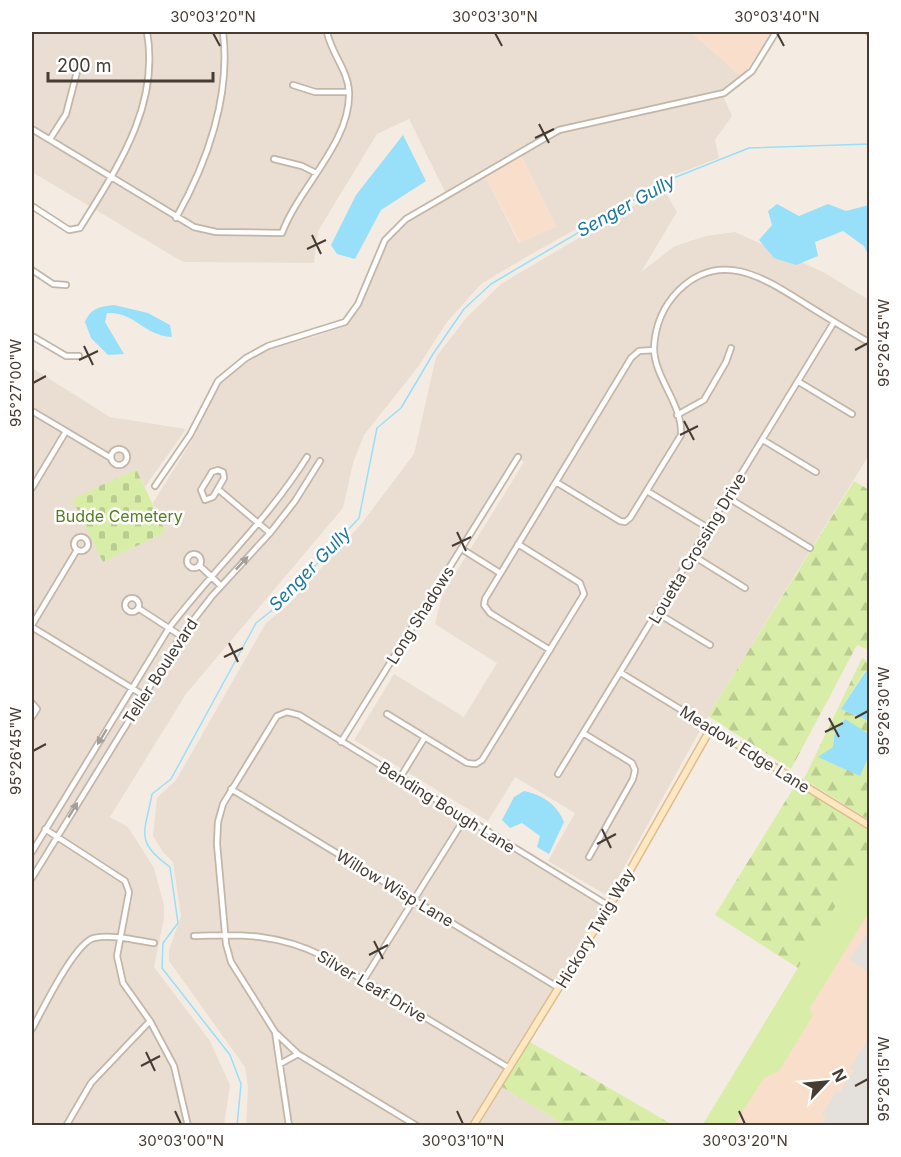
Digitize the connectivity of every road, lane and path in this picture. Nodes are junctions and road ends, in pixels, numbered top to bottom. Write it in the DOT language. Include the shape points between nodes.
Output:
graph roads {
  1 [pos="147,32"];
  2 [pos="223,32"];
  3 [pos="327,32"];
  4 [pos="776,32"];
  5 [pos="79,64"];
  6 [pos="293,85"];
  7 [pos="349,92"];
  8 [pos="32,129"];
  9 [pos="50,139"];
  10 [pos="274,159"];
  11 [pos="316,173"];
  12 [pos="110,178"];
  13 [pos="32,206"];
  14 [pos="176,218"];
  15 [pos="32,270"];
  16 [pos="66,285"];
  17 [pos="834,322"];
  18 [pos="32,336"];
  19 [pos="870,344"];
  20 [pos="731,348"];
  21 [pos="654,350"];
  22 [pos="79,356"];
  23 [pos="799,382"];
  24 [pos="32,411"];
  25 [pos="852,414"];
  26 [pos="677,415"];
  27 [pos="65,432"];
  28 [pos="764,440"];
  29 [pos="307,457"];
  30 [pos="518,457"];
  31 [pos="111,458"];
  32 [pos="320,461"];
  33 [pos="298,471"];
  34 [pos="816,472"];
  35 [pos="309,478"];
  36 [pos="556,482"];
  37 [pos="155,486"];
  38 [pos="32,488"];
  39 [pos="219,490"];
  40 [pos="647,491"];
  41 [pos="727,497"];
  42 [pos="260,524"];
  43 [pos="708,528"];
  44 [pos="270,532"];
  45 [pos="518,544"];
  46 [pos="810,548"];
  47 [pos="77,550"];
  48 [pos="465,551"];
  49 [pos="692,555"];
  50 [pos="199,565"];
  51 [pos="500,573"];
  52 [pos="211,577"];
  53 [pos="221,586"];
  54 [pos="745,588"];
  55 [pos="138,608"];
  56 [pos="657,613"];
  57 [pos="32,626"];
  58 [pos="169,628"];
  59 [pos="180,636"];
  60 [pos="710,645"];
  61 [pos="550,650"];
  62 [pos="621,673"];
  63 [pos="131,688"];
  64 [pos="143,695"];
  65 [pos="32,704"];
  66 [pos="387,714"];
  67 [pos="32,717"];
  68 [pos="711,728"];
  69 [pos="583,732"];
  70 [pos="425,737"];
  71 [pos="341,742"];
  72 [pos="558,774"];
  73 [pos="400,778"];
  74 [pos="231,789"];
  75 [pos="465,818"];
  76 [pos="870,826"];
  77 [pos="45,829"];
  78 [pos="56,836"];
  79 [pos="32,852"];
  80 [pos="589,857"];
  81 [pos="32,878"];
  82 [pos="415,900"];
  83 [pos="609,906"];
  84 [pos="224,935"];
  85 [pos="194,936"];
  86 [pos="119,938"];
  87 [pos="154,943"];
  88 [pos="363,981"];
  89 [pos="560,988"];
  90 [pos="150,1021"];
  91 [pos="32,1029"];
  92 [pos="275,1032"];
  93 [pos="298,1054"];
  94 [pos="280,1064"];
  95 [pos="509,1068"];
  96 [pos="66,1125"];
  97 [pos="188,1125"];
  98 [pos="289,1125"];
  99 [pos="417,1125"];
  100 [pos="473,1125"];
  1 -- 12 [label="street" via="149,79 144,105"];
  2 -- 14 [label="street" via="222,84 210,143"];
  3 -- 7 [label="street" via="346,75"];
  4 -- 37 [label="street" via="747,77 724,93 559,130 406,219 386,240 358,304 345,322 259,350 218,381 190,435"];
  5 -- 9 [label="street" via="66,114"];
  6 -- 7 [label="street" via="315,92"];
  7 -- 11 [label="street" via="345,121"];
  8 -- 9 [label="street"];
  9 -- 12 [label="street"];
  10 -- 11 [label="street"];
  11 -- 14 [label="street" via="282,233 204,231"];
  12 -- 13 [label="street" via="80,228 69,230"];
  12 -- 14 [label="street"];
  15 -- 16 [label="street" via="53,284"];
  17 -- 19 [label="street"];
  17 -- 21 [label="street" via="756,274 717,272 698,277 672,298 660,318"];
  17 -- 23 [label="street, Louetta Crossing Drive"];
  18 -- 22 [label="street" via="66,356"];
  20 -- 26 [label="street" via="704,400"];
  21 -- 26 [label="street"];
  21 -- 36 [label="street" via="639,351 631,358"];
  23 -- 25 [label="street"];
  23 -- 28 [label="street, Louetta Crossing Drive"];
  24 -- 27 [label="street"];
  26 -- 40 [label="street" via="680,440"];
  27 -- 31 [label="street"];
  27 -- 38 [label="street"];
  28 -- 34 [label="street"];
  28 -- 41 [label="street, Louetta Crossing Drive"];
  29 -- 33 [label="street, Teller Boulevard"];
  30 -- 71 [label="street, Long Shadows"];
  32 -- 35 [label="street, Teller Boulevard"];
  33 -- 35 [label="street"];
  33 -- 42 [label="street, Teller Boulevard"];
  35 -- 44 [label="street, Teller Boulevard"];
  36 -- 40 [label="street" via="625,522"];
  36 -- 45 [label="street"];
  39 -- 39 [label="street" via="208,500 200,493 212,472 218,470 224,478"];
  39 -- 42 [label="street"];
  40 -- 43 [label="street"];
  41 -- 43 [label="street, Louetta Crossing Drive"];
  41 -- 46 [label="street"];
  42 -- 44 [label="street"];
  42 -- 52 [label="street, Teller Boulevard"];
  43 -- 49 [label="street, Louetta Crossing Drive"];
  53 -- 44 [label="street, Teller Boulevard, one-way"];
  45 -- 51 [label="street"];
  45 -- 61 [label="street" via="577,580 584,589"];
  47 -- 57 [label="street"];
  48 -- 51 [label="street"];
  49 -- 54 [label="street"];
  49 -- 56 [label="street, Louetta Crossing Drive"];
  50 -- 52 [label="street"];
  51 -- 61 [label="street" via="484,605 490,613"];
  52 -- 53 [label="street"];
  52 -- 58 [label="street, Teller Boulevard"];
  53 -- 59 [label="street, Teller Boulevard"];
  55 -- 58 [label="street"];
  56 -- 60 [label="street"];
  56 -- 62 [label="street, Louetta Crossing Drive"];
  57 -- 63 [label="street"];
  58 -- 59 [label="street"];
  58 -- 63 [label="street, Teller Boulevard"];
  59 -- 64 [label="street, Teller Boulevard"];
  61 -- 70 [label="street" via="479,763 467,763"];
  62 -- 68 [label="street, Meadow Edge Lane"];
  62 -- 69 [label="street, Louetta Crossing Drive"];
  63 -- 64 [label="street"];
  63 -- 77 [label="street, Teller Boulevard, one-way"];
  78 -- 64 [label="street, Teller Boulevard, one-way"];
  65 -- 67 [label="street" via="37,709"];
  66 -- 70 [label="street"];
  68 -- 76 [label="street, Meadow Edge Lane"];
  68 -- 83 [label="street, Hickory Twig Way"];
  69 -- 72 [label="street, Louetta Crossing Drive"];
  69 -- 80 [label="street" via="633,763 636,770"];
  70 -- 73 [label="street"];
  71 -- 73 [label="street, Bending Bough Lane"];
  71 -- 74 [label="street, Bending Bough Lane" via="299,716 284,713 272,722"];
  73 -- 75 [label="street, Bending Bough Lane"];
  74 -- 82 [label="street, Willow Wisp Lane"];
  74 -- 84 [label="street" via="219,813 217,832"];
  75 -- 82 [label="street"];
  75 -- 83 [label="street, Bending Bough Lane"];
  77 -- 78 [label="street"];
  77 -- 79 [label="street, Teller Boulevard"];
  78 -- 81 [label="street, Teller Boulevard"];
  78 -- 86 [label="street" via="125,880 129,892"];
  82 -- 88 [label="street"];
  82 -- 89 [label="street, Willow Wisp Lane"];
  83 -- 89 [label="street, Hickory Twig Way"];
  84 -- 85 [label="street, Silver Leaf Drive"];
  84 -- 88 [label="street, Silver Leaf Drive" via="285,940 323,956"];
  84 -- 92 [label="street" via="231,962"];
  86 -- 87 [label="street"];
  86 -- 90 [label="street" via="117,956 123,983"];
  86 -- 91 [label="street" via="93,938 81,946"];
  88 -- 95 [label="street, Silver Leaf Drive"];
  89 -- 95 [label="street, Hickory Twig Way"];
  90 -- 96 [label="street" via="91,1083"];
  90 -- 97 [label="street" via="174,1066"];
  92 -- 93 [label="street"];
  92 -- 94 [label="street"];
  93 -- 94 [label="street"];
  93 -- 99 [label="street"];
  94 -- 98 [label="street"];
  95 -- 100 [label="street, Hickory Twig Way"];
}
